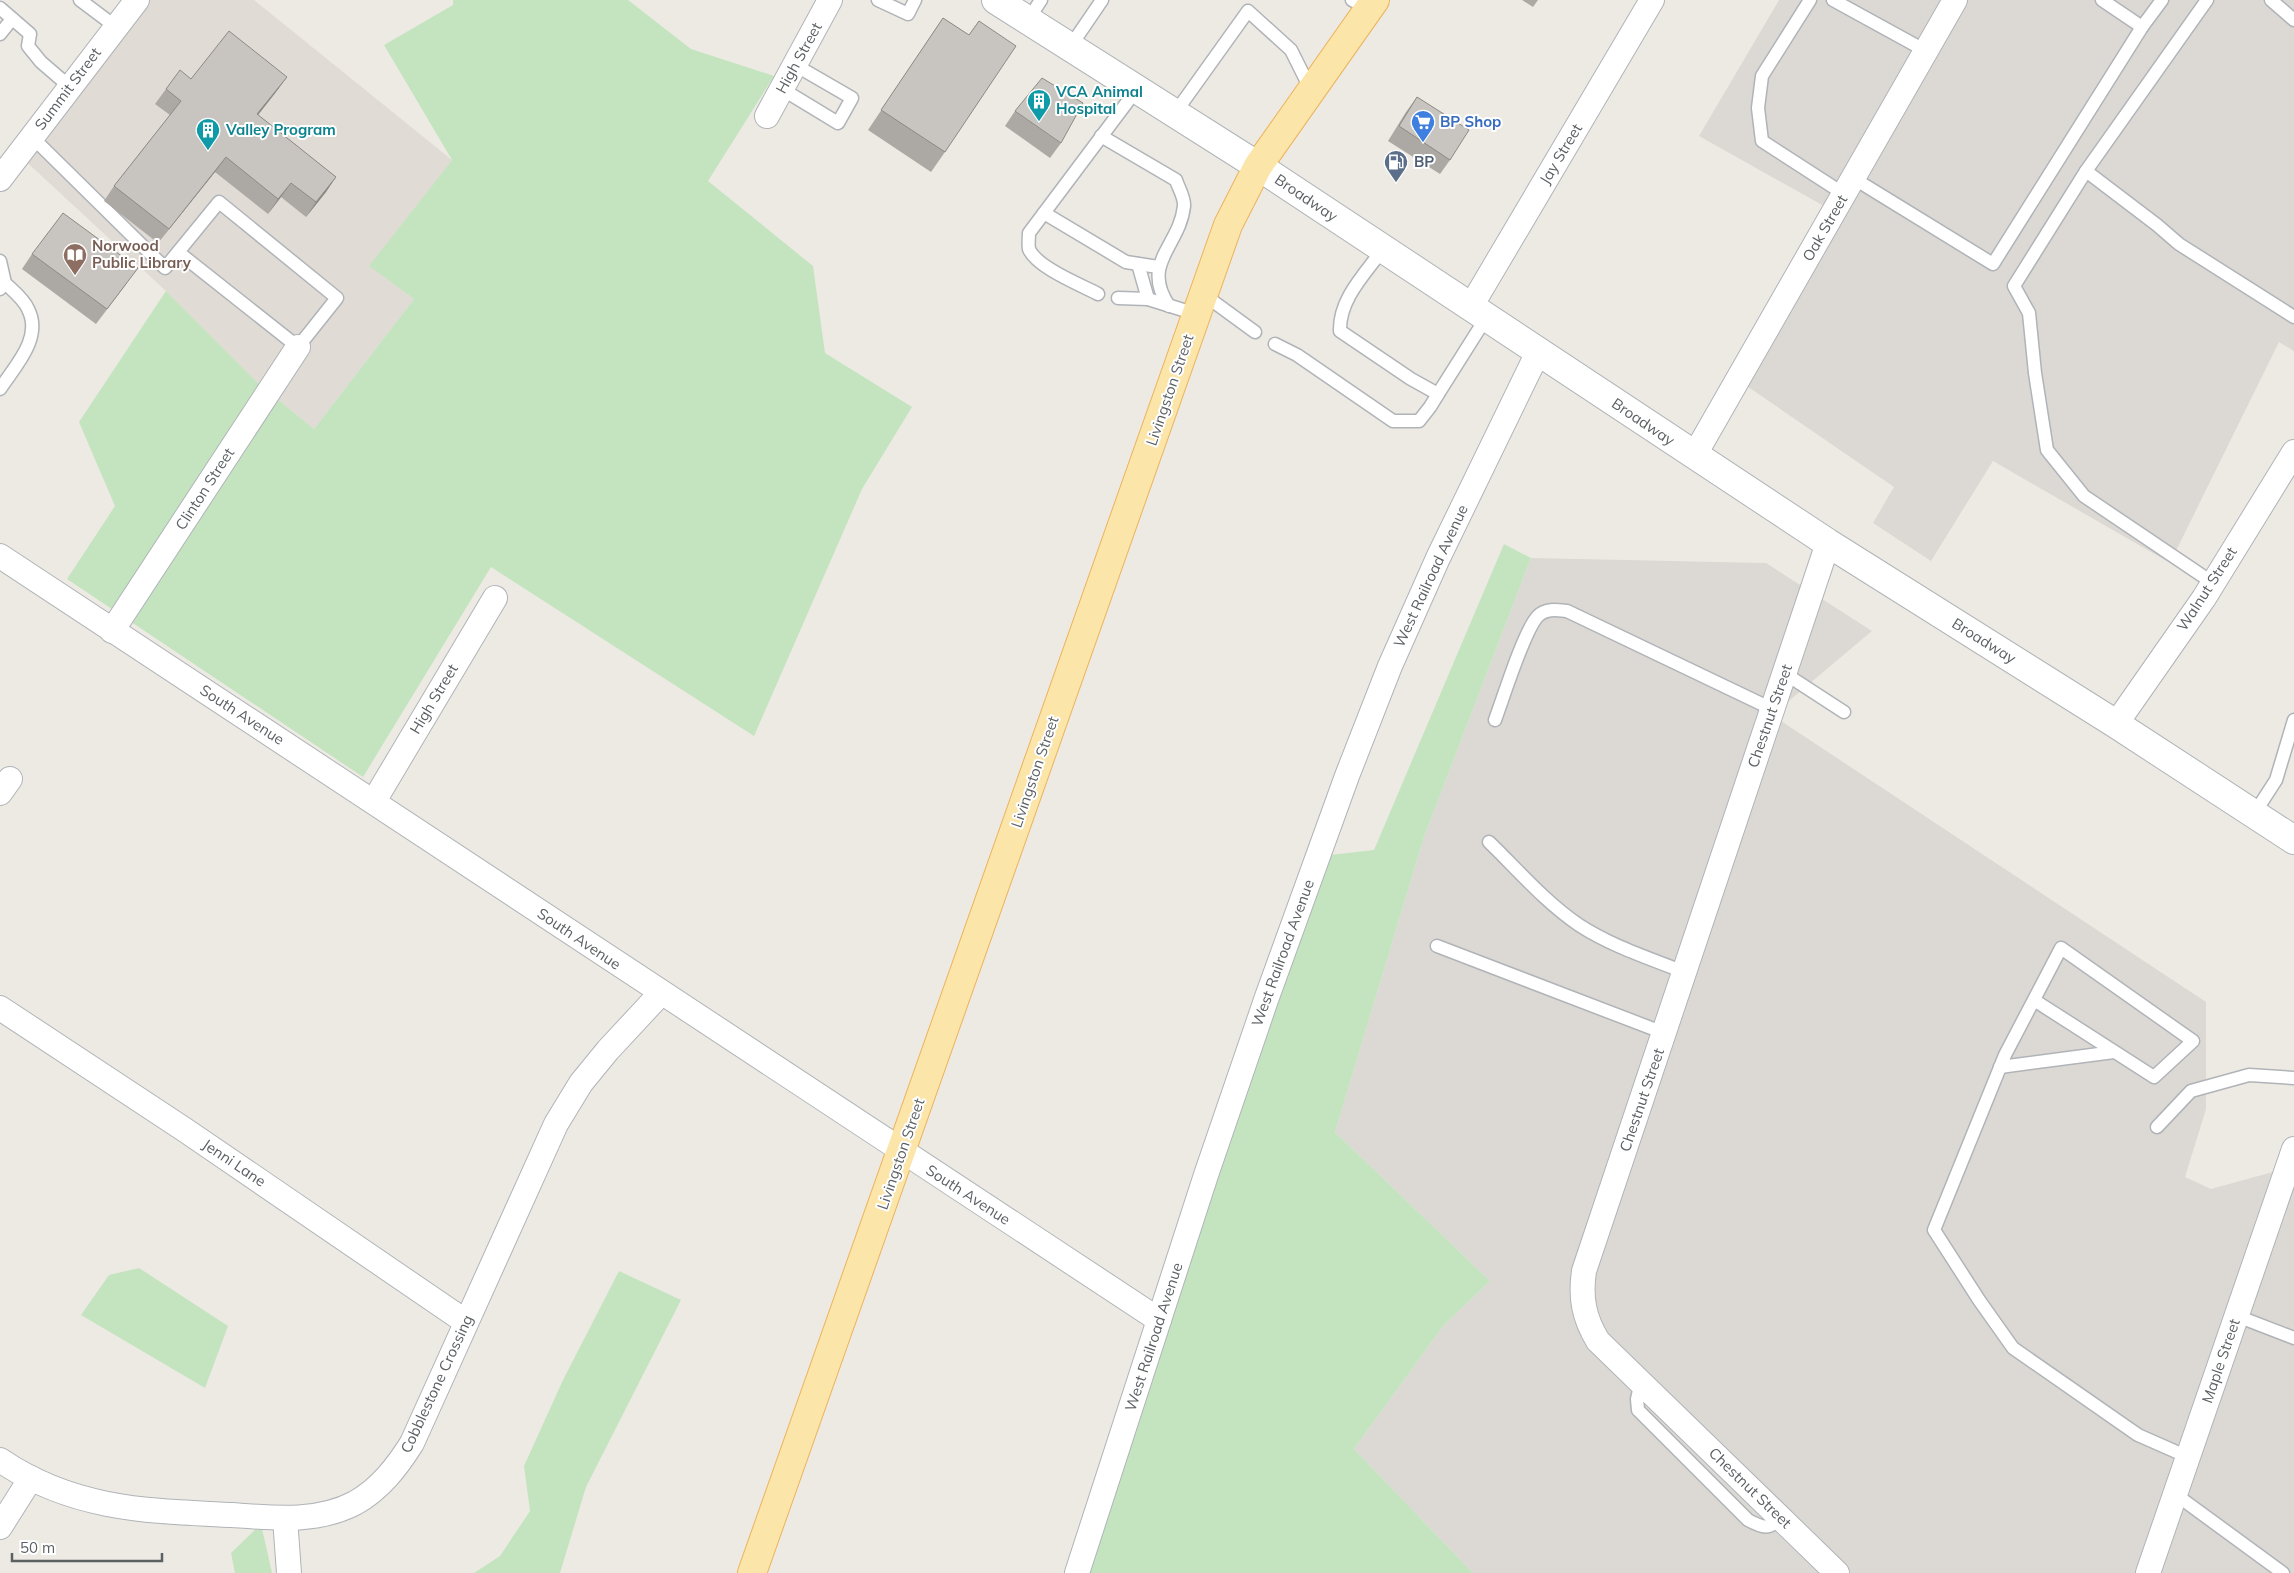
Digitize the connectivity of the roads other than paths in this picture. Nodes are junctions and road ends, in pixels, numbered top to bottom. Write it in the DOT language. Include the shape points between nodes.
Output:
graph roads {
  1 [pos="80,0"];
  2 [pos="137,0"];
  3 [pos="830,0"];
  4 [pos="878,0"];
  5 [pos="915,0"];
  6 [pos="996,0"];
  7 [pos="1102,0"];
  8 [pos="1652,0"];
  9 [pos="1810,0"];
  10 [pos="1833,0"];
  11 [pos="1955,0"];
  12 [pos="2102,0"];
  13 [pos="2162,0"];
  14 [pos="2207,0"];
  15 [pos="2271,0"];
  16 [pos="1365,3"];
  17 [pos="0,8"];
  18 [pos="1035,10"];
  19 [pos="12,18"];
  20 [pos="2294,20"];
  21 [pos="116,27"];
  22 [pos="2142,27"];
  23 [pos="0,34"];
  24 [pos="1070,47"];
  25 [pos="1926,51"];
  26 [pos="795,65"];
  27 [pos="70,87"];
  28 [pos="782,89"];
  29 [pos="1137,89"];
  30 [pos="1311,90"];
  31 [pos="1175,113"];
  32 [pos="767,116"];
  33 [pos="1101,136"];
  34 [pos="32,137"];
  35 [pos="1258,166"];
  36 [pos="2086,171"];
  37 [pos="0,179"];
  38 [pos="1849,186"];
  39 [pos="1044,213"];
  40 [pos="1383,249"];
  41 [pos="178,252"];
  42 [pos="0,261"];
  43 [pos="1138,264"];
  44 [pos="1158,267"];
  45 [pos="2,286"];
  46 [pos="1098,294"];
  47 [pos="1118,298"];
  48 [pos="1148,299"];
  49 [pos="1200,304"];
  50 [pos="1170,306"];
  51 [pos="1478,313"];
  52 [pos="2294,317"];
  53 [pos="1255,332"];
  54 [pos="1275,344"];
  55 [pos="298,347"];
  56 [pos="1538,352"];
  57 [pos="0,388"];
  58 [pos="1438,394"];
  59 [pos="2294,452"];
  60 [pos="1694,456"];
  61 [pos="1828,543"];
  62 [pos="0,556"];
  63 [pos="2213,583"];
  64 [pos="495,598"];
  65 [pos="112,631"];
  66 [pos="1784,673"];
  67 [pos="1772,709"];
  68 [pos="1844,712"];
  69 [pos="1495,720"];
  70 [pos="2294,720"];
  71 [pos="2116,724"];
  72 [pos="374,801"];
  73 [pos="2254,814"];
  74 [pos="2294,840"];
  75 [pos="1489,842"];
  76 [pos="1437,946"];
  77 [pos="1684,972"];
  78 [pos="661,993"];
  79 [pos="2034,1000"];
  80 [pos="0,1008"];
  81 [pos="1664,1033"];
  82 [pos="2114,1052"];
  83 [pos="2000,1067"];
  84 [pos="2294,1078"];
  85 [pos="2157,1127"];
  86 [pos="2294,1150"];
  87 [pos="902,1151"];
  88 [pos="2237,1316"];
  89 [pos="1159,1320"];
  90 [pos="466,1322"];
  91 [pos="2294,1338"];
  92 [pos="2188,1457"];
  93 [pos="0,1460"];
  94 [pos="31,1478"];
  95 [pos="2175,1494"];
  96 [pos="285,1518"];
  97 [pos="0,1527"];
  98 [pos="289,1573"];
  99 [pos="752,1573"];
  100 [pos="1076,1573"];
  101 [pos="1837,1573"];
  102 [pos="2148,1573"];
  103 [pos="2283,1573"];
  1 -- 21 [label="lane"];
  2 -- 21 [label="street, Summit Street"];
  3 -- 26 [label="street, High Street"];
  4 -- 5 [label="lane" via="908,14"];
  6 -- 18 [label="street, Broadway"];
  7 -- 24 [label="lane"];
  8 -- 51 [label="street, Jay Street"];
  9 -- 38 [label="lane" via="1762,76 1758,108 1762,142"];
  10 -- 25 [label="lane"];
  11 -- 25 [label="street, Oak Street"];
  12 -- 22 [label="lane"];
  13 -- 22 [label="lane"];
  14 -- 36 [label="lane"];
  15 -- 20 [label="lane"];
  16 -- 30 [label="main road, Livingston Street"];
  17 -- 19 [label="lane"];
  18 -- 24 [label="street, Broadway"];
  19 -- 23 [label="lane"];
  19 -- 27 [label="lane" via="30,34 28,46 41,62"];
  21 -- 27 [label="street, Summit Street"];
  22 -- 38 [label="lane" via="1993,264"];
  24 -- 29 [label="street, Broadway"];
  25 -- 38 [label="street, Oak Street"];
  26 -- 28 [label="street, High Street"];
  26 -- 28 [label="lane" via="852,98 838,123"];
  27 -- 34 [label="street, Summit Street"];
  28 -- 32 [label="street, High Street"];
  29 -- 31 [label="street, Broadway"];
  29 -- 33 [label="lane"];
  30 -- 31 [label="lane" via="1291,50 1248,11"];
  30 -- 35 [label="main road, Livingston Street"];
  31 -- 35 [label="street, Broadway"];
  33 -- 39 [label="lane"];
  33 -- 44 [label="lane" via="1176,180 1184,204 1175,235"];
  34 -- 37 [label="street, Summit Street"];
  34 -- 41 [label="lane" via="165,268"];
  35 -- 40 [label="street, Broadway"];
  35 -- 49 [label="main road, Livingston Street" via="1228,226"];
  36 -- 52 [label="lane" via="2179,244"];
  36 -- 63 [label="lane" via="2014,286 2029,313 2047,450 2084,496"];
  38 -- 60 [label="street, Oak Street"];
  39 -- 43 [label="lane" via="1126,262"];
  39 -- 46 [label="lane" via="1029,233 1029,248 1034,258"];
  40 -- 51 [label="street, Broadway"];
  40 -- 58 [label="lane" via="1344,303 1340,331 1411,380"];
  41 -- 55 [label="lane"];
  41 -- 55 [label="lane" via="219,202 337,298"];
  42 -- 45 [label="lane"];
  43 -- 44 [label="lane"];
  43 -- 48 [label="lane"];
  44 -- 50 [label="lane" via="1160,293"];
  45 -- 57 [label="lane" via="28,308 33,328 27,350"];
  47 -- 48 [label="lane"];
  48 -- 50 [label="lane"];
  49 -- 50 [label="lane"];
  49 -- 53 [label="lane" via="1239,321"];
  49 -- 87 [label="main road, Livingston Street"];
  51 -- 56 [label="street, Broadway"];
  51 -- 58 [label="lane"];
  54 -- 58 [label="lane" via="1297,355 1392,421 1419,421"];
  55 -- 65 [label="street, Clinton Street"];
  56 -- 60 [label="street, Broadway"];
  56 -- 89 [label="street, West Railroad Avenue" via="1438,558 1390,666 1267,997"];
  59 -- 63 [label="street, Walnut Street"];
  60 -- 61 [label="street, Broadway"];
  61 -- 66 [label="street, Chestnut Street"];
  61 -- 71 [label="street, Broadway"];
  62 -- 65 [label="street, South Avenue"];
  63 -- 71 [label="street, Walnut Street"];
  64 -- 72 [label="street, High Street"];
  65 -- 72 [label="street, South Avenue"];
  66 -- 67 [label="street, Chestnut Street"];
  66 -- 68 [label="lane"];
  67 -- 69 [label="lane" via="1567,611 1552,609 1538,616 1528,631"];
  67 -- 77 [label="street, Chestnut Street"];
  70 -- 73 [label="lane" via="2276,780"];
  71 -- 73 [label="street, Broadway"];
  72 -- 78 [label="street, South Avenue"];
  73 -- 74 [label="street, Broadway"];
  75 -- 77 [label="lane" via="1551,904 1580,925 1608,942"];
  76 -- 81 [label="lane"];
  77 -- 81 [label="street, Chestnut Street"];
  78 -- 87 [label="street, South Avenue"];
  78 -- 90 [label="street, Cobblestone Crossing" via="581,1083 556,1124"];
  79 -- 82 [label="lane"];
  79 -- 82 [label="lane" via="2061,948 2193,1041 2154,1077"];
  79 -- 83 [label="lane"];
  80 -- 90 [label="street, Jenni Lane"];
  81 -- 101 [label="street, Chestnut Street" via="1584,1271 1583,1307 1598,1341"];
  82 -- 83 [label="lane"];
  83 -- 92 [label="lane" via="1934,1230 2013,1348 2138,1435"];
  84 -- 85 [label="lane" via="2249,1075 2190,1091"];
  86 -- 88 [label="street, Maple Street"];
  87 -- 89 [label="street, South Avenue"];
  87 -- 99 [label="main road, Livingston Street"];
  88 -- 91 [label="lane"];
  88 -- 92 [label="street, Maple Street"];
  89 -- 100 [label="street, West Railroad Avenue"];
  90 -- 96 [label="street, Cobblestone Crossing" via="412,1443 397,1467 378,1487 354,1503 313,1517"];
  92 -- 95 [label="street, Maple Street"];
  93 -- 94 [label="street, Cobblestone Crossing"];
  94 -- 96 [label="street, Cobblestone Crossing" via="70,1494 116,1507"];
  94 -- 97 [label="street"];
  95 -- 102 [label="street, Maple Street"];
  95 -- 103 [label="lane"];
  96 -- 98 [label="street"];
}
